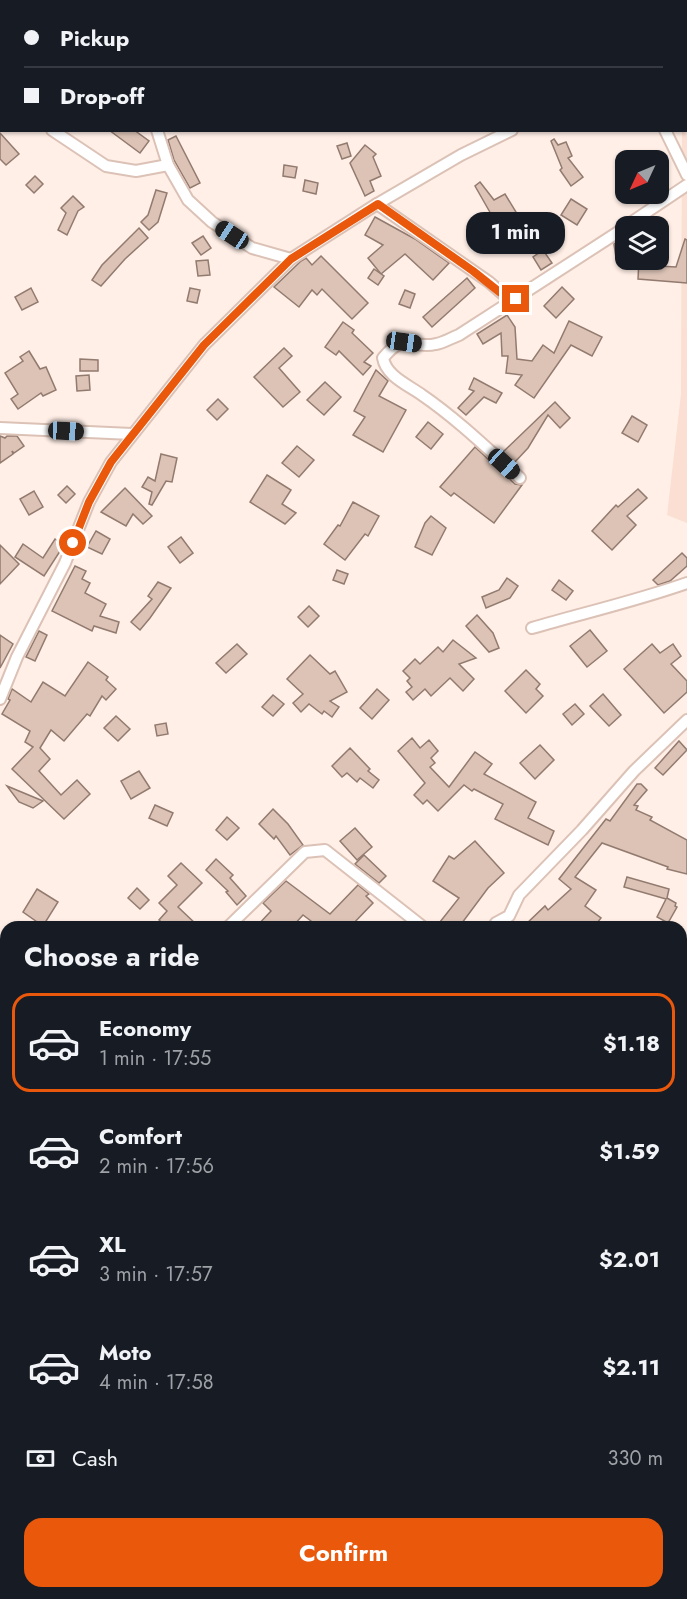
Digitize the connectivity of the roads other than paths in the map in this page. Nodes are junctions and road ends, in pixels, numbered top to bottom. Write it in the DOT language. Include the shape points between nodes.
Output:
graph roads {
  1 [pos="55,132"];
  2 [pos="158,132"];
  3 [pos="508,132"];
  4 [pos="666,132"];
  5 [pos="168,165"];
  6 [pos="687,175"];
  7 [pos="687,185"];
  8 [pos="378,204"];
  9 [pos="642,216"];
  10 [pos="615,234"];
  11 [pos="291,259"];
  12 [pos="512,302"];
  13 [pos="0,428"];
  14 [pos="132,434"];
  15 [pos="520,478"];
  16 [pos="687,583"];
  17 [pos="532,628"];
  18 [pos="0,699"];
  19 [pos="687,720"];
  20 [pos="234,921"];
  21 [pos="415,921"];
  22 [pos="500,921"];
  1 -- 5 [label="street" via="106,165 136,171"];
  2 -- 5 [label="street"];
  3 -- 8 [label="street"];
  4 -- 6 [label="street"];
  5 -- 11 [label="street" via="188,200 212,222 252,248"];
  7 -- 9 [label="street"];
  8 -- 11 [label="street"];
  8 -- 12 [label="street"];
  10 -- 12 [label="street"];
  11 -- 14 [label="street" via="204,345"];
  12 -- 15 [label="street" via="459,335 434,345 404,342 393,346 384,365"];
  13 -- 14 [label="street"];
  14 -- 18 [label="street" via="89,502 65,563 16,657"];
  16 -- 17 [label="street"];
  19 -- 22 [label="street" via="634,771 519,895 509,916"];
  20 -- 21 [label="street" via="305,852 325,850"];
}
